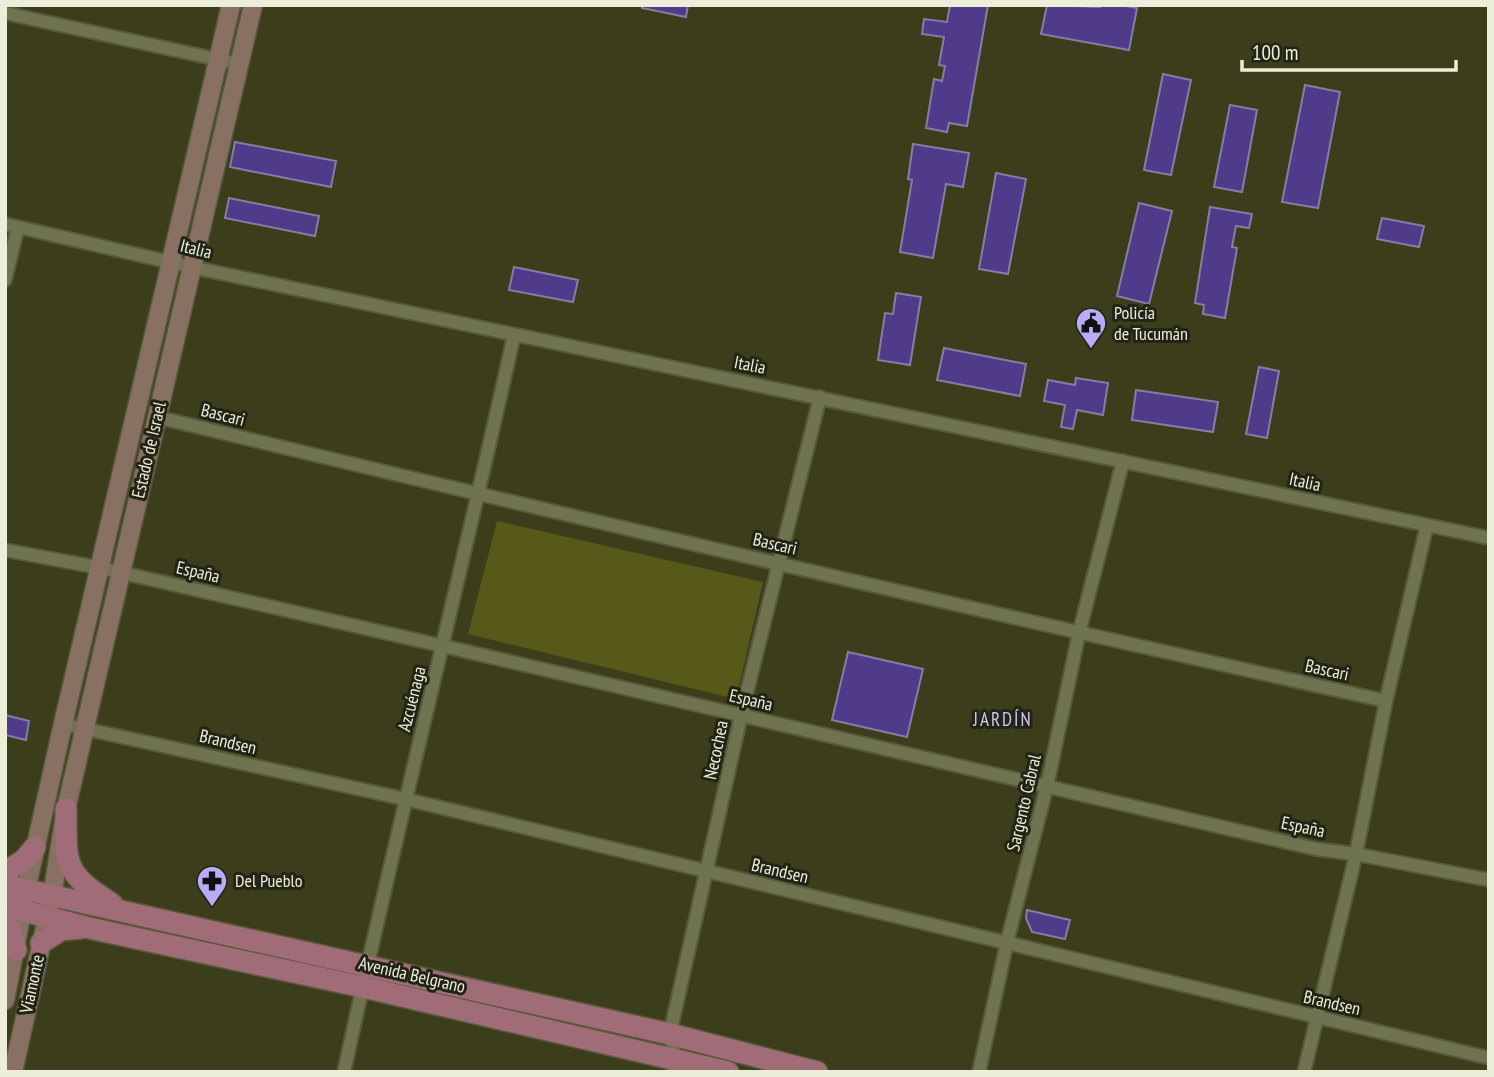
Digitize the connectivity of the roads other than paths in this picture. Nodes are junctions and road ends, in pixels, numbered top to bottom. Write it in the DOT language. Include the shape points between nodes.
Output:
graph roads {
  1 [pos="231,5"];
  2 [pos="253,5"];
  3 [pos="5,13"];
  4 [pos="219,59"];
  5 [pos="239,64"];
  6 [pos="11,226"];
  7 [pos="173,261"];
  8 [pos="191,267"];
  9 [pos="5,281"];
  10 [pos="514,335"];
  11 [pos="820,397"];
  12 [pos="157,417"];
  13 [pos="1123,461"];
  14 [pos="479,495"];
  15 [pos="1427,525"];
  16 [pos="1489,538"];
  17 [pos="5,550"];
  18 [pos="779,563"];
  19 [pos="101,568"];
  20 [pos="120,572"];
  21 [pos="1079,633"];
  22 [pos="443,646"];
  23 [pos="1386,701"];
  24 [pos="741,716"];
  25 [pos="63,724"];
  26 [pos="84,728"];
  27 [pos="1047,786"];
  28 [pos="405,799"];
  29 [pos="66,809"];
  30 [pos="36,847"];
  31 [pos="1356,854"];
  32 [pos="5,872"];
  33 [pos="708,873"];
  34 [pos="1489,880"];
  35 [pos="13,903"];
  36 [pos="50,906"];
  37 [pos="129,914"];
  38 [pos="89,928"];
  39 [pos="1007,942"];
  40 [pos="41,943"];
  41 [pos="16,950"];
  42 [pos="367,965"];
  43 [pos="363,986"];
  44 [pos="5,1000"];
  45 [pos="1317,1018"];
  46 [pos="670,1034"];
  47 [pos="1489,1058"];
  48 [pos="674,1065"];
  49 [pos="13,1072"];
  50 [pos="344,1072"];
  51 [pos="728,1072"];
  52 [pos="817,1072"];
  53 [pos="979,1072"];
  54 [pos="1304,1072"];
  1 -- 4 [label="main road, Estado de Israel"];
  2 -- 5 [label="main road, Estado de Israel"];
  3 -- 4 [label="street"];
  4 -- 5 [label="street"];
  4 -- 7 [label="main road, Estado de Israel"];
  5 -- 8 [label="main road, Estado de Israel"];
  6 -- 7 [label="street, Italia"];
  6 -- 9 [label="street"];
  7 -- 8 [label="street, Italia"];
  7 -- 19 [label="main road, Estado de Israel"];
  8 -- 10 [label="street, Italia"];
  8 -- 12 [label="main road, Estado de Israel"];
  10 -- 11 [label="street, Italia"];
  10 -- 14 [label="street, Azcuénaga"];
  11 -- 13 [label="street, Italia"];
  11 -- 18 [label="street, Necochea"];
  12 -- 14 [label="street, Bascari"];
  12 -- 20 [label="main road, Estado de Israel"];
  13 -- 15 [label="street, Italia"];
  13 -- 21 [label="street, Sargento Cabral"];
  14 -- 18 [label="street, Bascari"];
  14 -- 22 [label="street, Azcuénaga"];
  15 -- 16 [label="street, Italia"];
  15 -- 23 [label="street"];
  17 -- 19 [label="street, España"];
  18 -- 21 [label="street, Bascari"];
  18 -- 24 [label="street, Necochea"];
  19 -- 20 [label="street, España"];
  19 -- 25 [label="main road, Estado de Israel"];
  20 -- 22 [label="street, España"];
  20 -- 26 [label="main road, Estado de Israel"];
  21 -- 23 [label="street, Bascari"];
  21 -- 27 [label="street, Sargento Cabral"];
  22 -- 24 [label="street, España"];
  22 -- 28 [label="street, Azcuénaga"];
  23 -- 31 [label="street"];
  24 -- 27 [label="street, España"];
  24 -- 33 [label="street, Necochea"];
  25 -- 26 [label="street, Brandsen"];
  25 -- 30 [label="main road, Estado de Israel"];
  26 -- 28 [label="street, Brandsen"];
  26 -- 29 [label="main road, Estado de Israel"];
  27 -- 31 [label="street, España" via="1316,849"];
  27 -- 39 [label="street, Sargento Cabral"];
  28 -- 33 [label="street, Brandsen"];
  28 -- 42 [label="street, Azcuénaga"];
  29 -- 36 [label="main road, Estado de Israel"];
  29 -- 37 [label="main road" via="67,855 74,876"];
  30 -- 32 [label="main road"];
  30 -- 35 [label="main road, Estado de Israel"];
  31 -- 34 [label="street, España"];
  31 -- 45 [label="street"];
  33 -- 39 [label="street, Brandsen"];
  33 -- 46 [label="street, Necochea"];
  35 -- 36 [label="main road, Avenida Belgrano"];
  35 -- 41 [label="main road" via="10,930"];
  36 -- 37 [label="main road, Avenida Belgrano"];
  36 -- 38 [label="main road, Avenida Belgrano"];
  36 -- 40 [label="main road, Viamonte"];
  37 -- 42 [label="main road, Avenida Belgrano"];
  38 -- 40 [label="main road" via="61,930"];
  38 -- 43 [label="main road, Avenida Belgrano"];
  39 -- 45 [label="street, Brandsen"];
  39 -- 53 [label="street, Sargento Cabral"];
  40 -- 49 [label="main road, Viamonte"];
  41 -- 44 [label="main road, Viamonte"];
  42 -- 43 [label="street, Azcuénaga"];
  42 -- 46 [label="main road, Avenida Belgrano"];
  43 -- 48 [label="main road, Avenida Belgrano"];
  43 -- 50 [label="street, Azcuénaga"];
  45 -- 47 [label="street, Brandsen"];
  45 -- 54 [label="street"];
  46 -- 48 [label="street, Necochea"];
  46 -- 52 [label="main road, Avenida Belgrano"];
  48 -- 51 [label="main road, Avenida Belgrano"];
}
